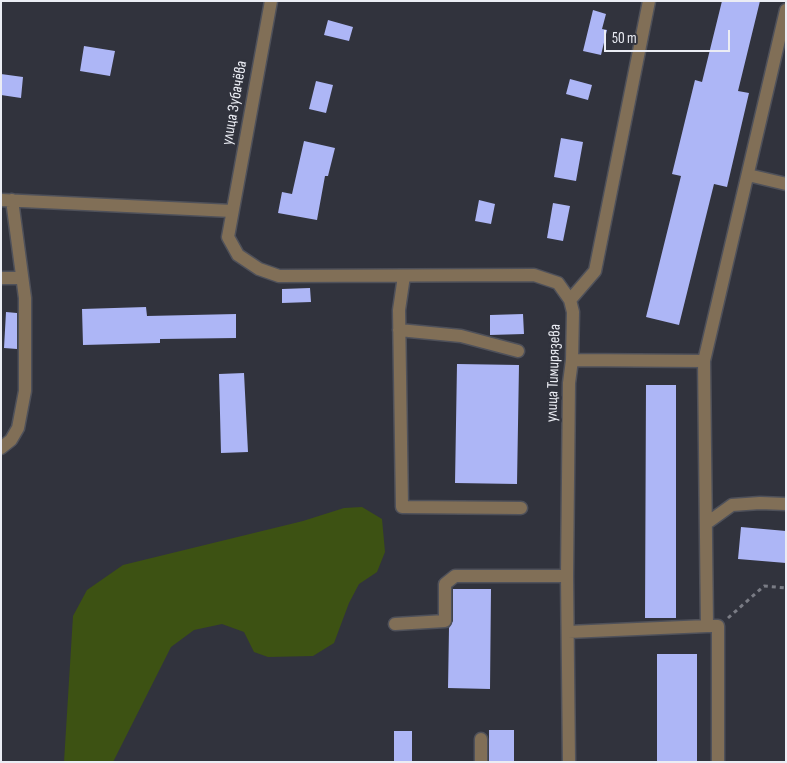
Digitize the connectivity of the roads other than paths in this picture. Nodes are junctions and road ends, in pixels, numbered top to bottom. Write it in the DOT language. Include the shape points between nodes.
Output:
graph roads {
  1 [pos="270,1"];
  2 [pos="649,1"];
  3 [pos="786,10"];
  4 [pos="748,175"];
  5 [pos="786,184"];
  6 [pos="6,200"];
  7 [pos="232,211"];
  8 [pos="404,276"];
  9 [pos="1,278"];
  10 [pos="22,278"];
  11 [pos="570,300"];
  12 [pos="400,330"];
  13 [pos="518,351"];
  14 [pos="572,360"];
  15 [pos="704,360"];
  16 [pos="1,448"];
  17 [pos="786,504"];
  18 [pos="521,508"];
  19 [pos="707,523"];
  20 [pos="567,576"];
  21 [pos="395,624"];
  22 [pos="712,626"];
  23 [pos="568,632"];
  24 [pos="481,739"];
  25 [pos="482,762"];
  26 [pos="570,762"];
  27 [pos="718,762"];
  1 -- 7 [label="street, улица Зубачёва"];
  2 -- 11 [label="street" via="595,271"];
  3 -- 4 [label="street"];
  4 -- 5 [label="street"];
  4 -- 15 [label="street"];
  6 -- 7 [label="street"];
  6 -- 10 [label="street"];
  7 -- 8 [label="street, улица Зубачёва" via="228,238 238,255 279,276"];
  8 -- 11 [label="street, улица Зубачёва" via="534,275 558,283"];
  8 -- 12 [label="street"];
  9 -- 10 [label="street"];
  10 -- 16 [label="street" via="25,391 18,428"];
  11 -- 14 [label="street, улица Тимирязева" via="573,312"];
  12 -- 13 [label="street" via="461,336"];
  12 -- 18 [label="street" via="402,506"];
  14 -- 15 [label="street"];
  14 -- 20 [label="street, улица Тимирязева"];
  15 -- 19 [label="street"];
  17 -- 19 [label="street" via="732,505"];
  19 -- 22 [label="street"];
  20 -- 21 [label="street" via="455,576 445,584 445,620"];
  20 -- 23 [label="street, улица Тимирязева"];
  22 -- 23 [label="street"];
  22 -- 27 [label="street"];
  23 -- 26 [label="street, улица Тимирязева"];
  24 -- 25 [label="street"];
}
